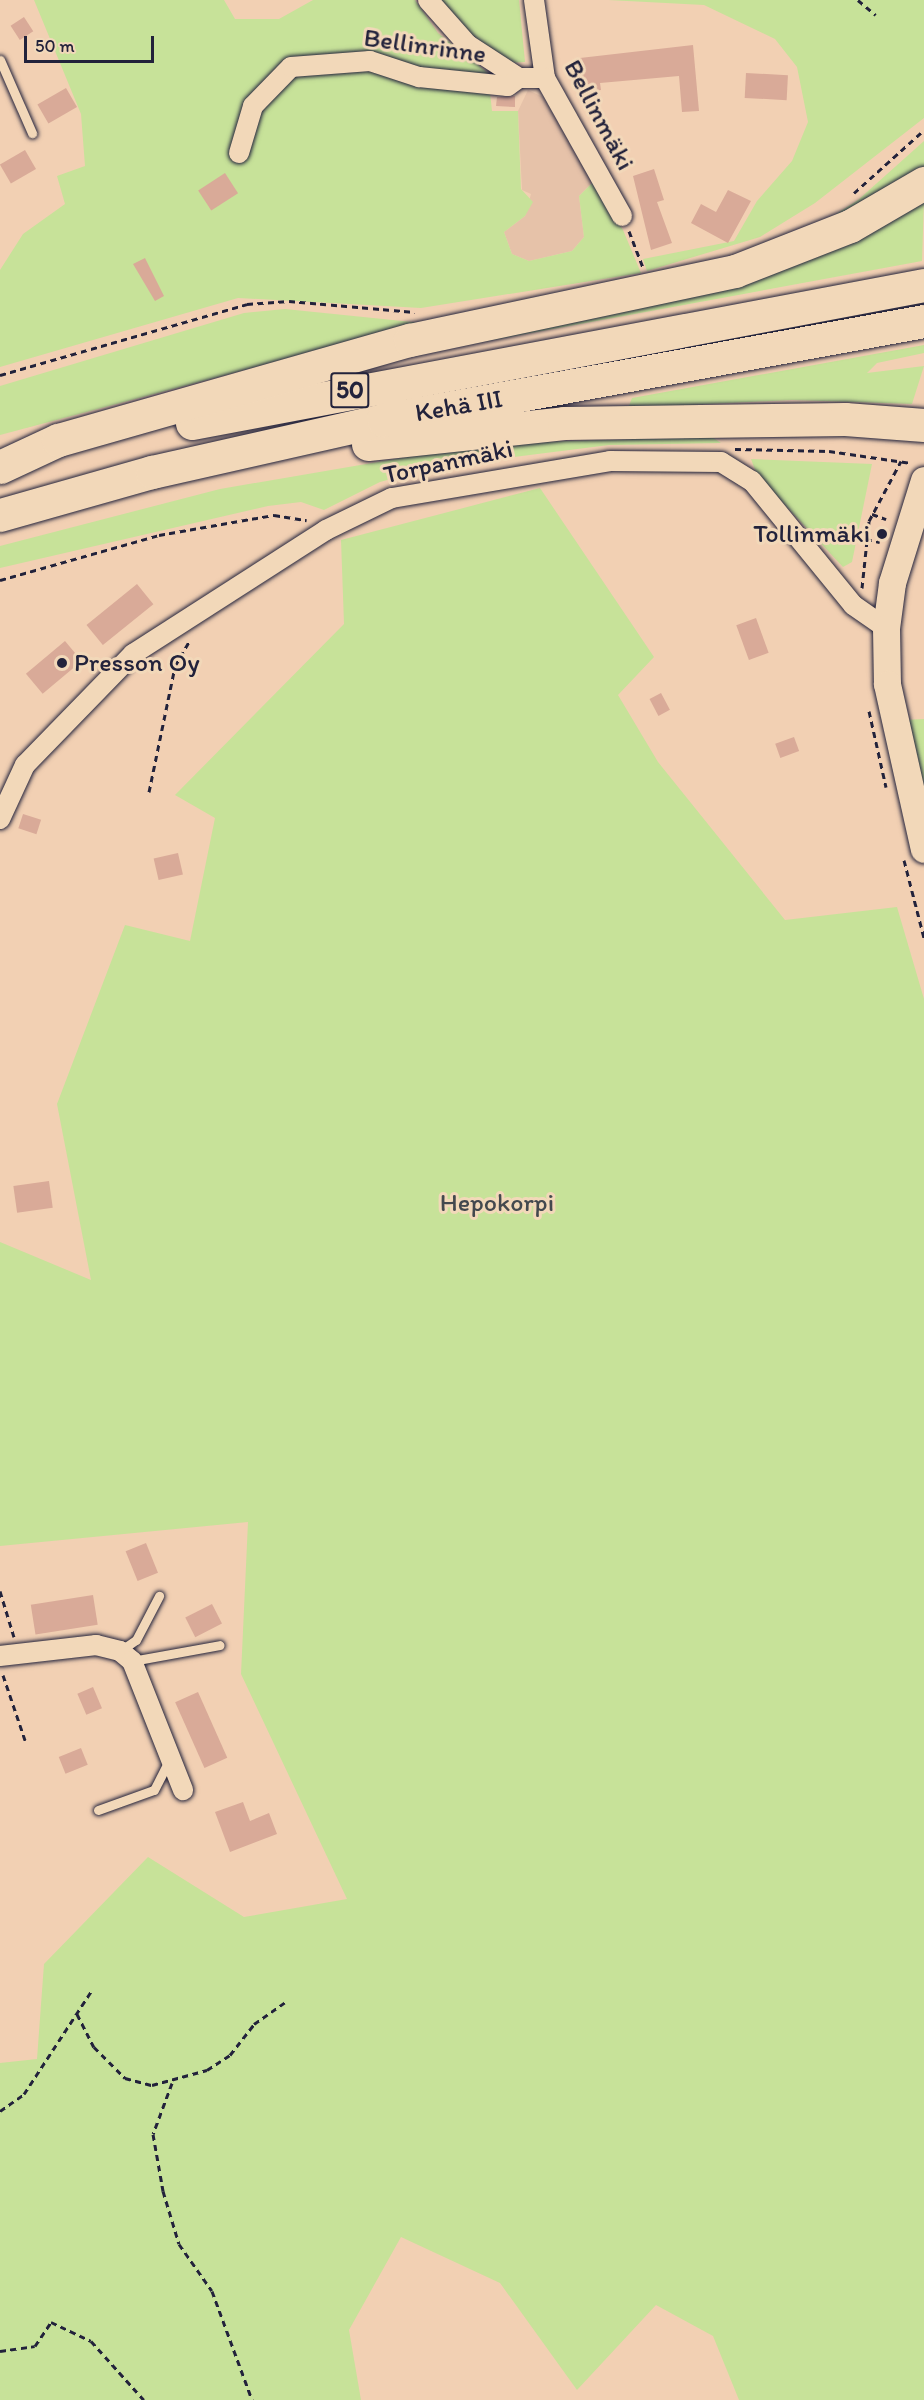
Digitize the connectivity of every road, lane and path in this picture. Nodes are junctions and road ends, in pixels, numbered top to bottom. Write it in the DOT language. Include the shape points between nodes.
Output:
graph roads {
  1 [pos="428,0"];
  2 [pos="534,0"];
  3 [pos="858,0"];
  4 [pos="876,15"];
  5 [pos="0,60"];
  6 [pos="519,78"];
  7 [pos="545,78"];
  8 [pos="924,130"];
  9 [pos="33,133"];
  10 [pos="239,153"];
  11 [pos="924,183"];
  12 [pos="845,202"];
  13 [pos="622,216"];
  14 [pos="646,277"];
  15 [pos="924,285"];
  16 [pos="421,312"];
  17 [pos="924,321"];
  18 [pos="0,375"];
  19 [pos="924,425"];
  20 [pos="0,467"];
  21 [pos="152,472"];
  22 [pos="0,473"];
  23 [pos="924,480"];
  24 [pos="872,514"];
  25 [pos="0,515"];
  26 [pos="886,519"];
  27 [pos="326,530"];
  28 [pos="866,539"];
  29 [pos="880,542"];
  30 [pos="0,580"];
  31 [pos="886,628"];
  32 [pos="191,638"];
  33 [pos="149,792"];
  34 [pos="0,819"];
  35 [pos="924,849"];
  36 [pos="0,1591"];
  37 [pos="159,1596"];
  38 [pos="220,1645"];
  39 [pos="9,1654"];
  40 [pos="126,1656"];
  41 [pos="0,1664"];
  42 [pos="25,1740"];
  43 [pos="170,1759"];
  44 [pos="183,1790"];
  45 [pos="98,1810"];
  46 [pos="92,1990"];
  47 [pos="286,2002"];
  48 [pos="77,2014"];
  49 [pos="172,2083"];
  50 [pos="0,2111"];
  51 [pos="0,2350"];
  52 [pos="144,2400"];
  53 [pos="252,2400"];
  1 -- 6 [label="street" via="468,45"];
  2 -- 7 [label="street, Bellinmäki"];
  3 -- 4 [label="path"];
  5 -- 9 [label="lane"];
  6 -- 7 [label="street, Bellinrinne"];
  6 -- 10 [label="street, Bellinrinne" via="508,86 419,77 370,61 291,67 254,106"];
  7 -- 13 [label="street, Bellinmäki"];
  8 -- 12 [label="path"];
  11 -- 20 [label="highway" via="850,225 735,271 410,340 58,440"];
  13 -- 14 [label="path"];
  15 -- 22 [label="highway, Kehä III / 50" via="276,404"];
  16 -- 18 [label="path" via="289,301 248,304"];
  17 -- 21 [label="highway, Kehä III / 50" via="383,420"];
  19 -- 21 [label="highway" via="845,419 564,423"];
  21 -- 25 [label="highway, Kehä III / 50"];
  23 -- 31 [label="main road" via="892,583"];
  24 -- 26 [label="path"];
  27 -- 30 [label="path" via="300,516 243,520 159,535"];
  27 -- 31 [label="street, Torpanmäki" via="392,498 522,474 610,461 721,462 752,481 858,610"];
  27 -- 34 [label="street, Torpanmäki" via="133,654 25,765"];
  28 -- 29 [label="path"];
  31 -- 35 [label="main road" via="887,684"];
  32 -- 33 [label="path" via="175,666"];
  36 -- 39 [label="path"];
  37 -- 40 [label="lane"];
  38 -- 40 [label="lane"];
  39 -- 40 [label="street" via="96,1645"];
  40 -- 43 [label="street"];
  41 -- 42 [label="path"];
  43 -- 44 [label="street"];
  43 -- 45 [label="lane" via="154,1790"];
  46 -- 48 [label="path"];
  47 -- 49 [label="path" via="254,2024 230,2055"];
  48 -- 49 [label="path" via="94,2047 125,2078"];
  48 -- 50 [label="path" via="24,2094"];
  49 -- 53 [label="path" via="153,2134 163,2191 179,2244 212,2291"];
  51 -- 52 [label="path" via="35,2346 51,2322 91,2341"];
}
